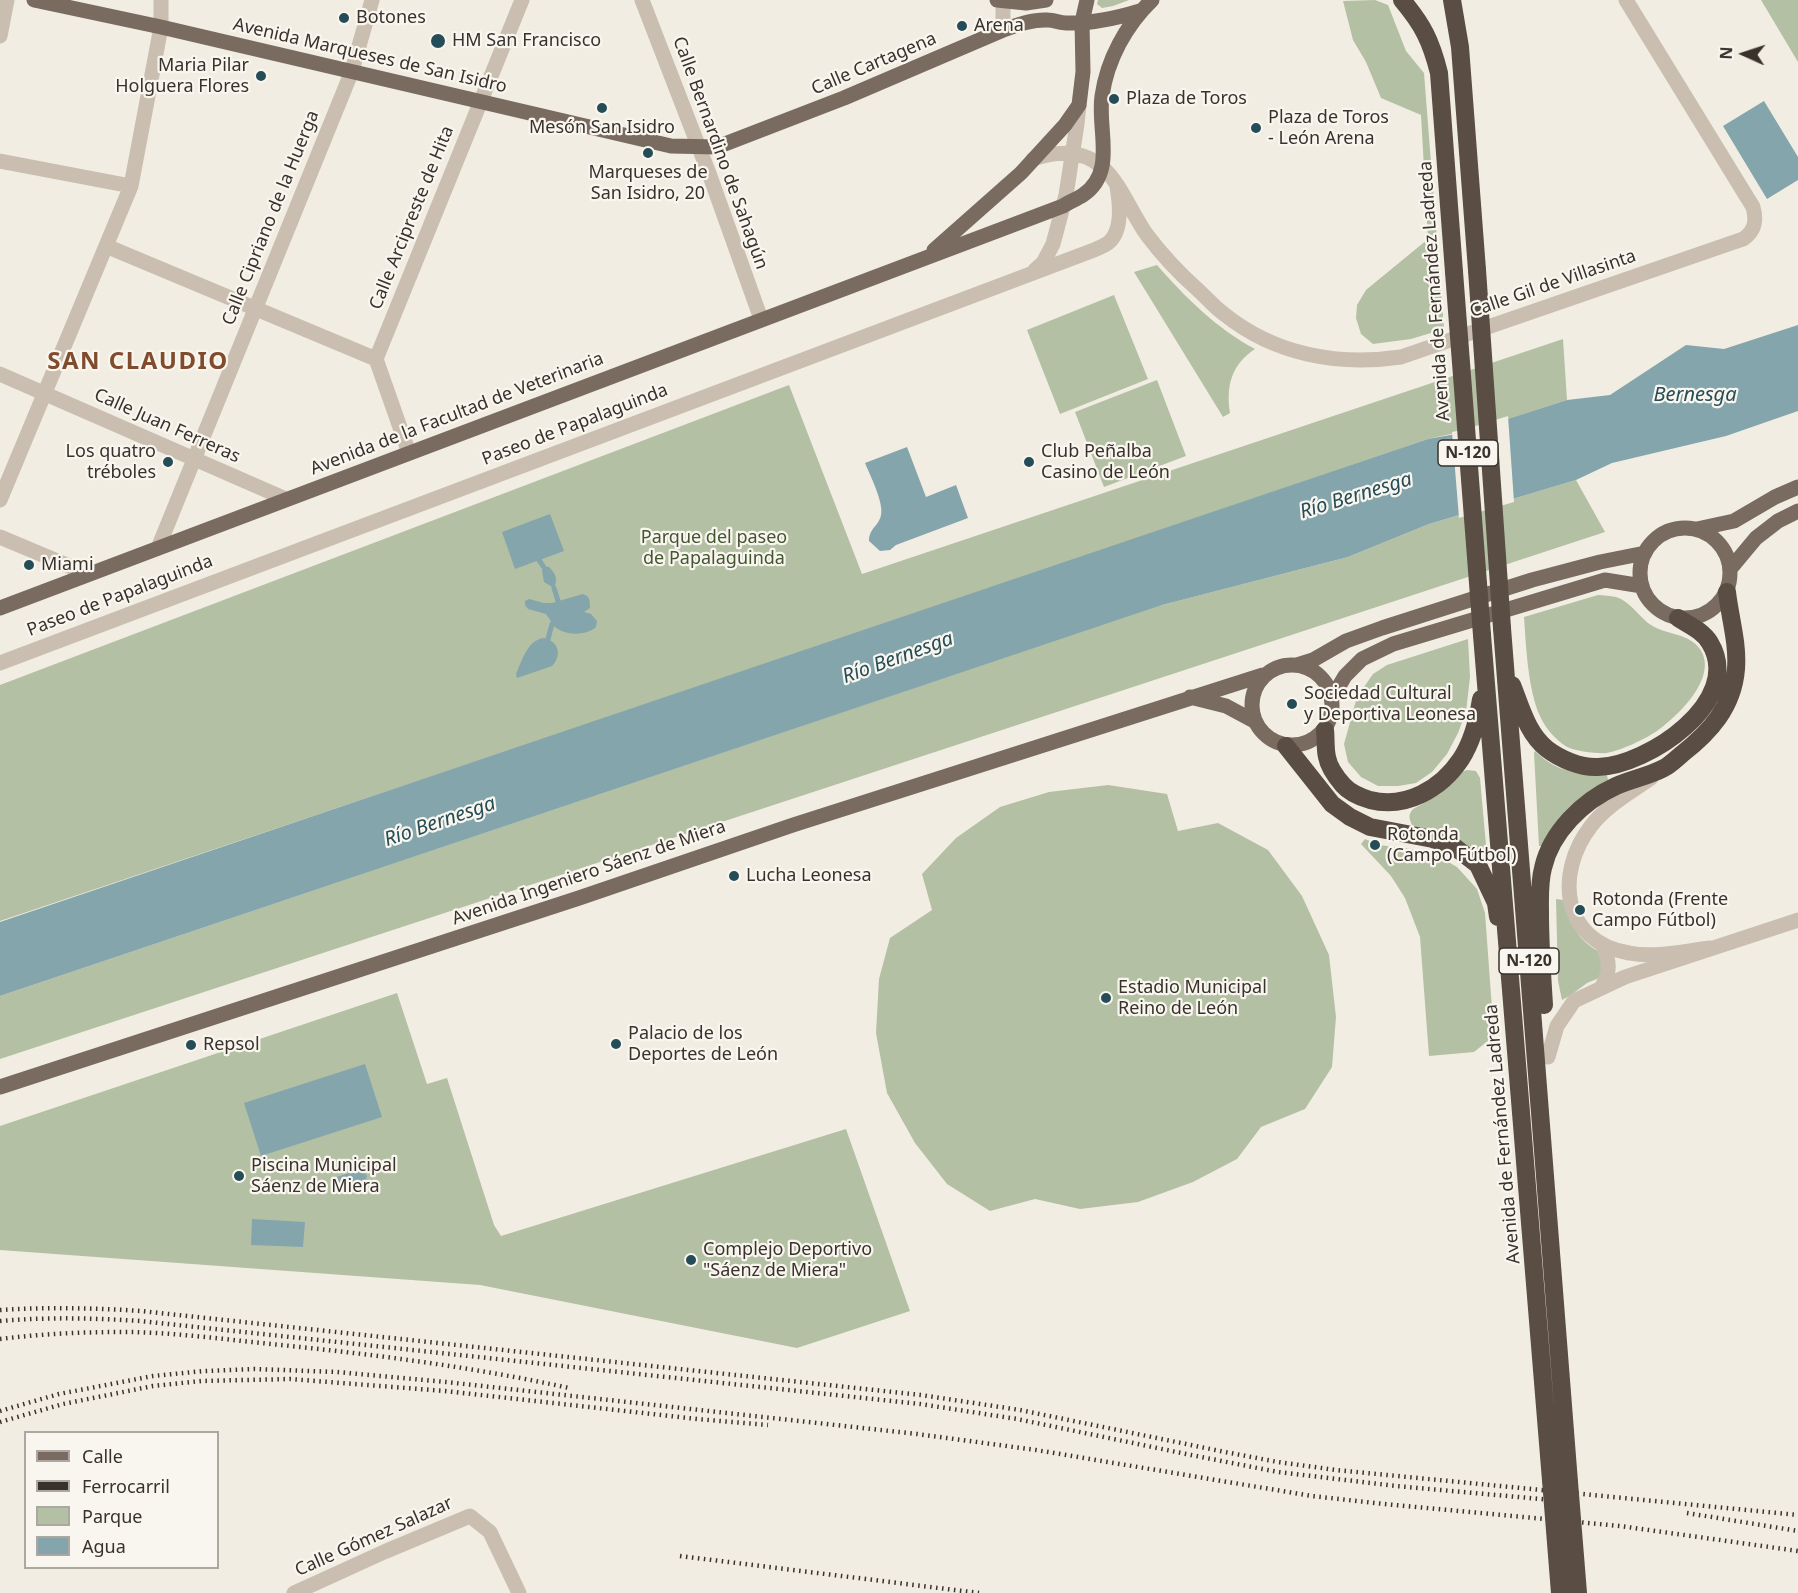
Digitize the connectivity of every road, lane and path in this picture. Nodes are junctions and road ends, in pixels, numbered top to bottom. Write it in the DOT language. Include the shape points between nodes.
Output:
graph roads {
  1 [pos="7,0"];
  2 [pos="34,0"];
  3 [pos="161,0"];
  4 [pos="372,0"];
  5 [pos="522,0"];
  6 [pos="642,0"];
  7 [pos="1046,0"];
  8 [pos="1088,0"];
  9 [pos="1152,0"];
  10 [pos="1402,0"];
  11 [pos="1452,0"];
  12 [pos="1626,0"];
  13 [pos="1000,1"];
  14 [pos="1140,11"];
  15 [pos="1082,22"];
  16 [pos="161,27"];
  17 [pos="1003,30"];
  18 [pos="0,36"];
  19 [pos="352,71"];
  20 [pos="481,102"];
  21 [pos="1079,105"];
  22 [pos="698,147"];
  23 [pos="1072,153"];
  24 [pos="1033,159"];
  25 [pos="0,161"];
  26 [pos="1102,167"];
  27 [pos="131,186"];
  28 [pos="1117,187"];
  29 [pos="1063,206"];
  30 [pos="106,246"];
  31 [pos="927,256"];
  32 [pos="1030,274"];
  33 [pos="255,308"];
  34 [pos="761,319"];
  35 [pos="376,359"];
  36 [pos="0,374"];
  37 [pos="45,393"];
  38 [pos="409,453"];
  39 [pos="194,459"];
  40 [pos="1798,487"];
  41 [pos="286,499"];
  42 [pos="0,500"];
  43 [pos="1798,511"];
  44 [pos="1697,529"];
  45 [pos="0,537"];
  46 [pos="158,548"];
  47 [pos="1645,553"];
  48 [pos="1731,568"];
  49 [pos="87,574"];
  50 [pos="1642,586"];
  51 [pos="1727,592"];
  52 [pos="0,608"];
  53 [pos="1678,618"];
  54 [pos="0,663"];
  55 [pos="1297,664"];
  56 [pos="1485,667"];
  57 [pos="1505,667"];
  58 [pos="1263,675"];
  59 [pos="1190,697"];
  60 [pos="1332,698"];
  61 [pos="1254,721"];
  62 [pos="1325,730"];
  63 [pos="1286,746"];
  64 [pos="1665,768"];
  65 [pos="1798,920"];
  66 [pos="1602,944"];
  67 [pos="1710,948"];
  68 [pos="1601,988"];
  69 [pos="1548,1057"];
  70 [pos="1518,1061"];
  71 [pos="0,1087"];
  72 [pos="1552,1255"];
  73 [pos="1560,1481"];
  74 [pos="294,1593"];
  75 [pos="519,1593"];
  76 [pos="1560,1593"];
  77 [pos="1578,1593"];
  1 -- 18 [label="street"];
  2 -- 16 [label="main road, Avenida Marqueses de San Isidro"];
  3 -- 16 [label="street"];
  4 -- 19 [label="street, Calle Cipriano de la Huerga"];
  5 -- 20 [label="street, Calle Arcipreste de Hita"];
  6 -- 22 [label="street, Calle Bernardino de Sahagún"];
  7 -- 13 [label="main road"];
  8 -- 15 [label="main road, Avenida de la Facultad de Veterinaria"];
  9 -- 14 [label="main road"];
  10 -- 56 [label="highway, Avenida de Fernández Ladreda / N-120, bridge" via="1427,35 1439,73"];
  11 -- 57 [label="highway, Avenida de Fernández Ladreda / N-120, bridge" via="1460,47"];
  12 -- 28 [label="street, Calle Gil de Villasinta" via="1753,207 1755,224 1743,238 1401,357 1348,360 1306,354 1267,341 1224,314 1161,252"];
  13 -- 17 [label="street"];
  14 -- 15 [label="main road, Calle Cartagena"];
  14 -- 26 [label="main road" via="1113,56 1106,76 1102,97"];
  15 -- 17 [label="main road, Calle Cartagena" via="1047,20"];
  15 -- 21 [label="main road, Avenida de la Facultad de Veterinaria"];
  16 -- 19 [label="main road, Avenida Marqueses de San Isidro"];
  16 -- 27 [label="street"];
  17 -- 22 [label="main road, Calle Cartagena" via="717,147"];
  19 -- 20 [label="main road, Avenida Marqueses de San Isidro"];
  19 -- 33 [label="street, Calle Cipriano de la Huerga"];
  20 -- 22 [label="main road, Avenida Marqueses de San Isidro" via="671,146"];
  20 -- 35 [label="street, Calle Arcipreste de Hita"];
  21 -- 23 [label="street, Avenida de la Facultad de Veterinaria"];
  21 -- 24 [label="main road, Avenida de la Facultad de Veterinaria"];
  22 -- 34 [label="street, Calle Bernardino de Sahagún"];
  23 -- 24 [label="street"];
  23 -- 26 [label="street" via="1088,157"];
  23 -- 29 [label="street, Avenida de la Facultad de Veterinaria"];
  24 -- 31 [label="main road, Avenida de la Facultad de Veterinaria"];
  25 -- 27 [label="street"];
  26 -- 28 [label="street, Calle Gil de Villasinta"];
  26 -- 29 [label="main road, Avenida de la Facultad de Veterinaria" via="1084,195"];
  27 -- 30 [label="street"];
  28 -- 32 [label="street, Paseo de Papalaguinda" via="1120,208 1115,234 1109,243"];
  29 -- 31 [label="main road, Avenida de la Facultad de Veterinaria"];
  29 -- 32 [label="street, Avenida de la Facultad de Veterinaria" via="1053,244 1043,263"];
  30 -- 33 [label="street"];
  30 -- 37 [label="street"];
  31 -- 34 [label="main road, Avenida de la Facultad de Veterinaria"];
  32 -- 54 [label="street, Paseo de Papalaguinda"];
  33 -- 35 [label="street"];
  33 -- 39 [label="street, Calle Cipriano de la Huerga"];
  34 -- 38 [label="main road, Avenida de la Facultad de Veterinaria"];
  35 -- 38 [label="street"];
  36 -- 37 [label="street, Calle Juan Ferreras"];
  37 -- 39 [label="street, Calle Juan Ferreras"];
  37 -- 42 [label="street"];
  38 -- 41 [label="main road, Avenida de la Facultad de Veterinaria"];
  39 -- 41 [label="street, Calle Juan Ferreras"];
  39 -- 46 [label="street, Calle Cipriano de la Huerga"];
  40 -- 44 [label="main road" via="1734,520"];
  41 -- 46 [label="main road, Avenida de la Facultad de Veterinaria"];
  43 -- 48 [label="main road" via="1756,538"];
  44 -- 47 [label="main road" via="1664,532"];
  44 -- 48 [label="main road" via="1724,548"];
  45 -- 49 [label="street"];
  46 -- 49 [label="main road, Avenida de la Facultad de Veterinaria"];
  47 -- 50 [label="main road" via="1640,569"];
  47 -- 55 [label="main road" via="1532,580 1403,621"];
  48 -- 51 [label="main road"];
  49 -- 52 [label="main road, Avenida de la Facultad de Veterinaria"];
  50 -- 53 [label="main road" via="1660,612"];
  50 -- 60 [label="main road" via="1605,580 1393,644 1362,659 1345,676"];
  51 -- 53 [label="main road" via="1717,606 1700,617"];
  51 -- 64 [label="highway" via="1736,670 1727,704 1706,734"];
  53 -- 57 [label="highway" via="1710,643 1717,668 1711,695 1678,733 1620,763 1586,766 1546,749 1531,732"];
  55 -- 58 [label="main road" via="1275,667"];
  55 -- 60 [label="main road" via="1319,675"];
  56 -- 62 [label="highway" via="1479,717 1461,759 1434,788 1421,795 1400,802 1377,802 1348,790 1334,775 1327,757"];
  56 -- 70 [label="highway, Avenida de Fernández Ladreda / N-120"];
  57 -- 72 [label="highway, Avenida de Fernández Ladreda / N-120"];
  58 -- 59 [label="main road, Avenida Ingeniero Sáenz de Miera"];
  58 -- 61 [label="main road" via="1253,693"];
  59 -- 61 [label="main road" via="1226,706"];
  59 -- 71 [label="main road, Avenida Ingeniero Sáenz de Miera"];
  60 -- 62 [label="main road" via="1331,717"];
  61 -- 63 [label="main road" via="1268,737"];
  62 -- 63 [label="main road" via="1304,743"];
  63 -- 70 [label="highway" via="1332,804 1350,817 1370,827 1433,839 1456,848 1478,866 1496,903"];
  64 -- 66 [label="street" via="1599,816 1577,850 1569,889 1574,915 1584,931"];
  64 -- 69 [label="highway" via="1615,786 1573,816 1558,833 1543,867 1540,937"];
  65 -- 67 [label="street"];
  66 -- 67 [label="street" via="1644,955"];
  66 -- 68 [label="street" via="1608,977"];
  67 -- 68 [label="street"];
  68 -- 69 [label="street" via="1574,1001 1557,1026"];
  69 -- 72 [label="highway" via="1559,1203"];
  70 -- 73 [label="highway, Avenida de Fernández Ladreda / N-120"];
  72 -- 73 [label="highway, Avenida de Fernández Ladreda / N-120"];
  73 -- 76 [label="highway, Avenida de Fernández Ladreda, bridge"];
  73 -- 77 [label="highway, Avenida de Fernández Ladreda, bridge"];
  74 -- 75 [label="street, Calle Gómez Salazar" via="470,1516 490,1532"];
}
